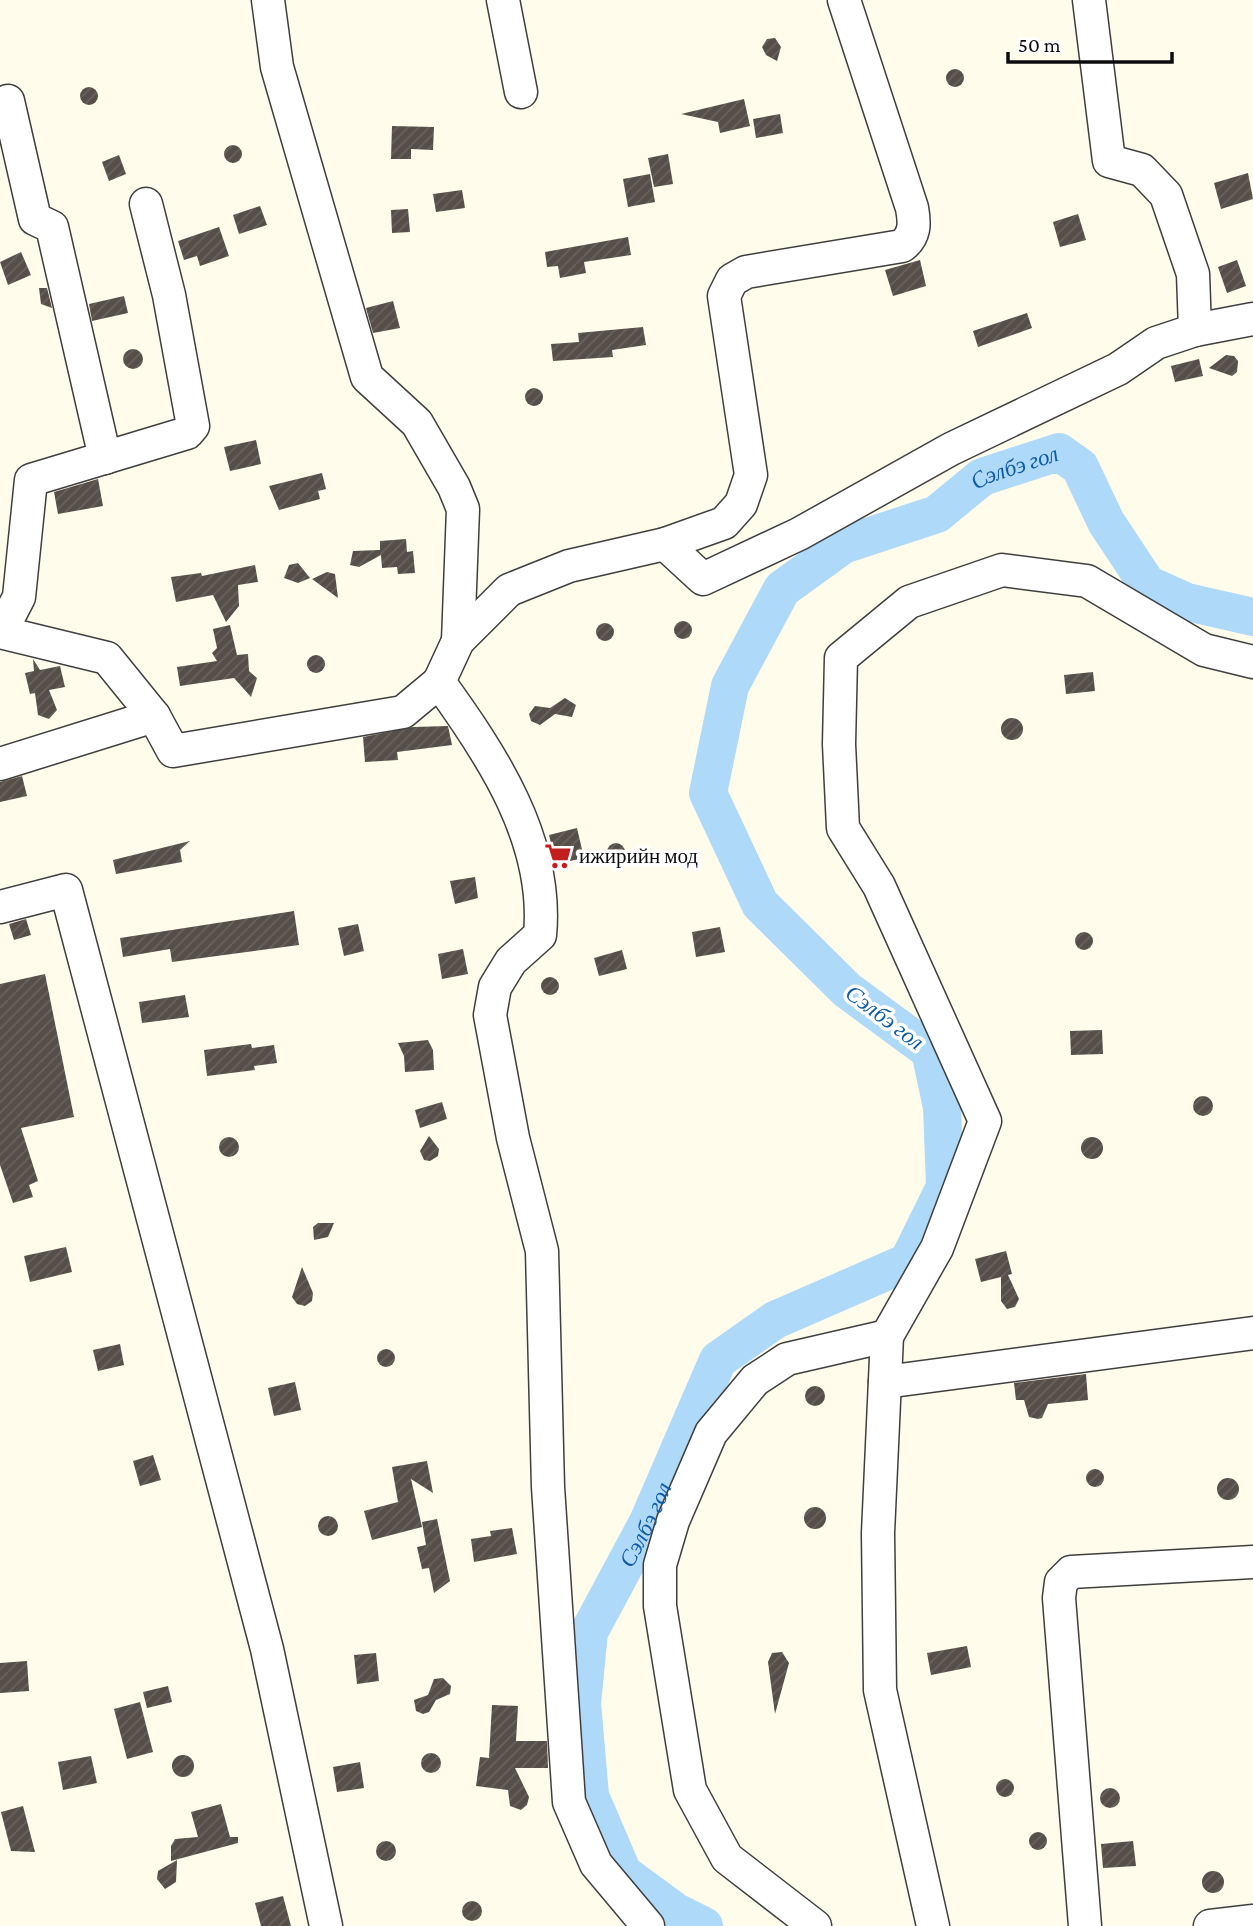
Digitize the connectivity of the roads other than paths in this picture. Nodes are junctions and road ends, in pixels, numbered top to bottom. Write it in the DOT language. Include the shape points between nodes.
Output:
graph roads {
  1 [pos="268,0"];
  2 [pos="503,0"];
  3 [pos="844,0"];
  4 [pos="1089,0"];
  5 [pos="521,92"];
  6 [pos="0,104"];
  7 [pos="146,204"];
  8 [pos="1253,319"];
  9 [pos="1195,330"];
  10 [pos="105,458"];
  11 [pos="665,544"];
  12 [pos="1,632"];
  13 [pos="458,641"];
  14 [pos="1253,662"];
  15 [pos="439,682"];
  16 [pos="154,716"];
  17 [pos="0,764"];
  18 [pos="0,907"];
  19 [pos="1253,1333"];
  20 [pos="887,1336"];
  21 [pos="885,1382"];
  22 [pos="1253,1562"];
  23 [pos="327,1926"];
  24 [pos="648,1926"];
  25 [pos="815,1926"];
  26 [pos="933,1926"];
  27 [pos="1085,1926"];
  1 -- 13 [label="street" via="277,67 367,377 416,423 463,509"];
  2 -- 5 [label="street"];
  3 -- 11 [label="street" via="912,208 913,231 902,246 746,272 732,280 724,296 751,475 741,505 724,523"];
  4 -- 9 [label="street" via="1109,161 1142,170 1166,195 1193,274"];
  6 -- 10 [label="street" via="8,101 36,219 52,227"];
  7 -- 10 [label="street" via="169,295 192,426 187,433"];
  8 -- 9 [label="street"];
  9 -- 11 [label="street" via="1156,343 1118,369 951,449 799,534 702,579"];
  10 -- 12 [label="street" via="31,481 19,597"];
  11 -- 13 [label="street" via="569,566 509,590"];
  12 -- 16 [label="street" via="107,658"];
  13 -- 15 [label="street"];
  14 -- 20 [label="street" via="1204,650 1087,580 1002,570 909,602 841,658 839,744 844,828 879,886 985,1121 937,1248"];
  15 -- 16 [label="street" via="403,712 173,751"];
  15 -- 24 [label="street" via="486,747 509,789 543,903 540,935 511,961 495,987 489,1015 513,1138 542,1251 548,1487 569,1802 596,1864"];
  16 -- 17 [label="street"];
  18 -- 23 [label="street" via="66,890 267,1649"];
  19 -- 21 [label="street"];
  20 -- 21 [label="street"];
  20 -- 25 [label="street" via="787,1359 755,1380 711,1433 673,1521 660,1565 660,1606 690,1790 727,1858"];
  21 -- 26 [label="street" via="878,1533 880,1690"];
  22 -- 27 [label="street" via="1071,1572 1061,1583"];
}
